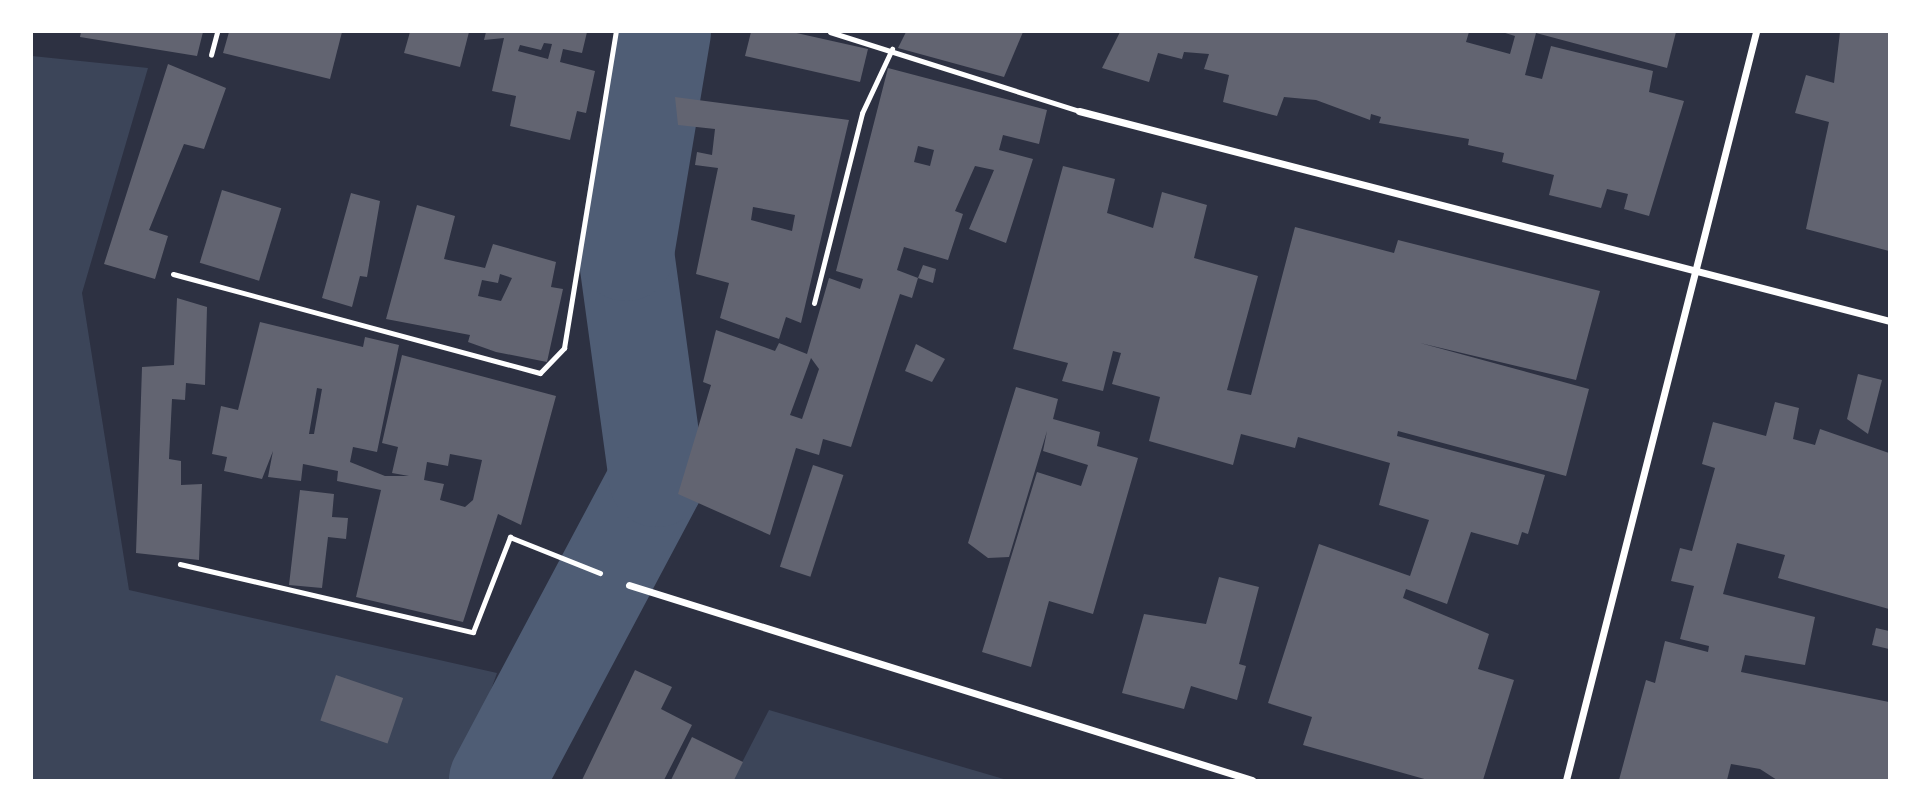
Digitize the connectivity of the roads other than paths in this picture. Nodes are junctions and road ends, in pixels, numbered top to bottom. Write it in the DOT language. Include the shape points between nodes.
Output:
graph roads {
  1 [pos="616,32"];
  2 [pos="830,32"];
  3 [pos="1756,32"];
  4 [pos="892,49"];
  5 [pos="1079,111"];
  6 [pos="1694,270"];
  7 [pos="173,274"];
  8 [pos="814,303"];
  9 [pos="1889,321"];
  10 [pos="629,585"];
  11 [pos="1252,780"];
  12 [pos="1566,780"];
  1 -- 7 [label="lane" via="564,348 540,373"];
  2 -- 4 [label="lane"];
  3 -- 6 [label="street"];
  4 -- 5 [label="lane"];
  4 -- 8 [label="lane" via="862,113"];
  5 -- 6 [label="street"];
  6 -- 9 [label="street"];
  6 -- 12 [label="street"];
  10 -- 11 [label="street"];
}
